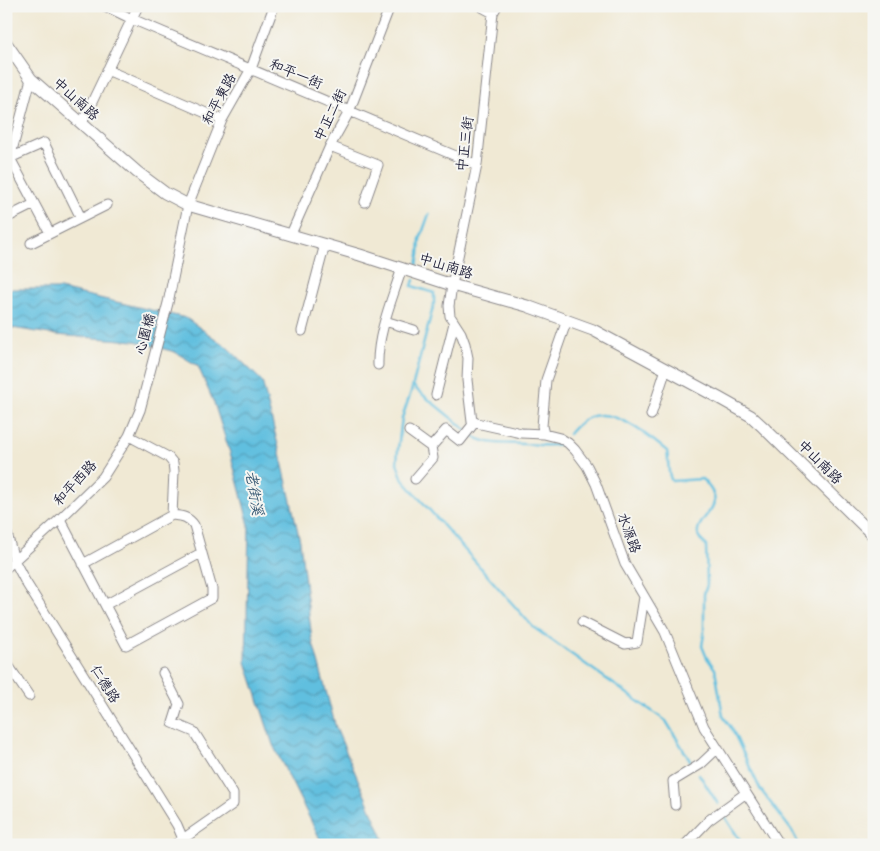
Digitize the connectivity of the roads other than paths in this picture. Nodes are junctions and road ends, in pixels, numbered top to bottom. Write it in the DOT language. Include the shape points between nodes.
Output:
graph roads {
  1 [pos="105,6"];
  2 [pos="138,6"];
  3 [pos="274,6"];
  4 [pos="390,6"];
  5 [pos="481,6"];
  6 [pos="495,10"];
  7 [pos="132,19"];
  8 [pos="6,43"];
  9 [pos="251,69"];
  10 [pos="107,70"];
  11 [pos="31,79"];
  12 [pos="349,112"];
  13 [pos="222,120"];
  14 [pos="82,123"];
  15 [pos="6,136"];
  16 [pos="15,140"];
  17 [pos="330,146"];
  18 [pos="8,160"];
  19 [pos="477,165"];
  20 [pos="365,202"];
  21 [pos="34,204"];
  22 [pos="107,205"];
  23 [pos="188,205"];
  24 [pos="6,218"];
  25 [pos="81,218"];
  26 [pos="50,233"];
  27 [pos="291,234"];
  28 [pos="31,243"];
  29 [pos="325,244"];
  30 [pos="402,268"];
  31 [pos="452,285"];
  32 [pos="567,320"];
  33 [pos="385,321"];
  34 [pos="454,323"];
  35 [pos="414,330"];
  36 [pos="302,331"];
  37 [pos="378,365"];
  38 [pos="666,369"];
  39 [pos="150,371"];
  40 [pos="436,395"];
  41 [pos="652,415"];
  42 [pos="473,425"];
  43 [pos="409,432"];
  44 [pos="544,434"];
  45 [pos="129,436"];
  46 [pos="431,448"];
  47 [pos="415,479"];
  48 [pos="172,514"];
  49 [pos="60,519"];
  50 [pos="6,530"];
  51 [pos="874,536"];
  52 [pos="201,553"];
  53 [pos="14,560"];
  54 [pos="83,564"];
  55 [pos="6,568"];
  56 [pos="644,597"];
  57 [pos="105,605"];
  58 [pos="582,622"];
  59 [pos="6,662"];
  60 [pos="163,673"];
  61 [pos="29,696"];
  62 [pos="718,748"];
  63 [pos="746,792"];
  64 [pos="675,805"];
  65 [pos="183,839"];
  66 [pos="174,845"];
  67 [pos="685,845"];
  68 [pos="779,845"];
  1 -- 7 [label="street, 和平一街"];
  2 -- 7 [label="street"];
  3 -- 9 [label="street, 和平東路"];
  4 -- 12 [label="street, 中正二街"];
  5 -- 6 [label="street"];
  6 -- 19 [label="street, 中正三街"];
  7 -- 9 [label="street, 和平一街"];
  7 -- 10 [label="street"];
  8 -- 11 [label="main road, 中山南路"];
  9 -- 12 [label="street, 和平一街"];
  9 -- 13 [label="street, 和平東路"];
  10 -- 13 [label="street"];
  10 -- 14 [label="street"];
  11 -- 14 [label="main road, 中山南路"];
  11 -- 16 [label="street"];
  12 -- 17 [label="street, 中正二街"];
  12 -- 19 [label="street, 和平一街"];
  13 -- 23 [label="street, 和平東路"];
  14 -- 23 [label="main road, 中山南路" via="137,172"];
  15 -- 16 [label="street"];
  16 -- 18 [label="street"];
  17 -- 20 [label="street" via="378,165"];
  17 -- 27 [label="street, 中正二街"];
  18 -- 21 [label="street"];
  18 -- 25 [label="street" via="44,143"];
  19 -- 31 [label="street, 中正三街"];
  21 -- 24 [label="street"];
  21 -- 26 [label="street"];
  22 -- 25 [label="street"];
  23 -- 27 [label="main road, 中山南路"];
  23 -- 39 [label="street, 心園橋"];
  25 -- 26 [label="street"];
  26 -- 28 [label="street"];
  27 -- 29 [label="main road, 中山南路"];
  29 -- 30 [label="main road, 中山南路"];
  29 -- 36 [label="street"];
  30 -- 31 [label="main road, 中山南路"];
  30 -- 33 [label="street"];
  31 -- 32 [label="main road, 中山南路"];
  31 -- 34 [label="street" via="449,306"];
  32 -- 38 [label="main road, 中山南路" via="593,330"];
  32 -- 44 [label="street" via="546,380"];
  33 -- 35 [label="street"];
  33 -- 37 [label="street"];
  34 -- 40 [label="street"];
  34 -- 42 [label="street" via="461,333 468,358 468,394"];
  38 -- 41 [label="street"];
  38 -- 51 [label="main road, 中山南路" via="751,416"];
  39 -- 45 [label="street, 和平西路"];
  42 -- 44 [label="street, 水源路"];
  42 -- 46 [label="street" via="460,441 446,430"];
  43 -- 46 [label="street"];
  44 -- 56 [label="street, 水源路" via="568,443 587,466 625,564"];
  45 -- 48 [label="street" via="173,463"];
  45 -- 49 [label="street, 和平西路" via="103,477"];
  46 -- 47 [label="street" via="433,458"];
  48 -- 52 [label="street" via="183,516 194,525"];
  48 -- 54 [label="street"];
  49 -- 53 [label="street, 和平西路"];
  49 -- 54 [label="street"];
  50 -- 53 [label="street, 仁德路"];
  52 -- 57 [label="street"];
  52 -- 57 [label="street" via="212,598 126,645"];
  53 -- 55 [label="street, 和平西路"];
  53 -- 65 [label="street, 仁德路"];
  54 -- 57 [label="street"];
  56 -- 58 [label="street" via="637,642 625,644"];
  56 -- 62 [label="street, 水源路" via="666,632 704,727"];
  59 -- 61 [label="street"];
  60 -- 65 [label="street" via="179,704 173,723 194,732 233,794 233,804"];
  62 -- 63 [label="street, 水源路"];
  62 -- 64 [label="street" via="701,764 673,781"];
  63 -- 67 [label="street" via="709,820"];
  63 -- 68 [label="street, 水源路"];
  65 -- 66 [label="street"];
}
